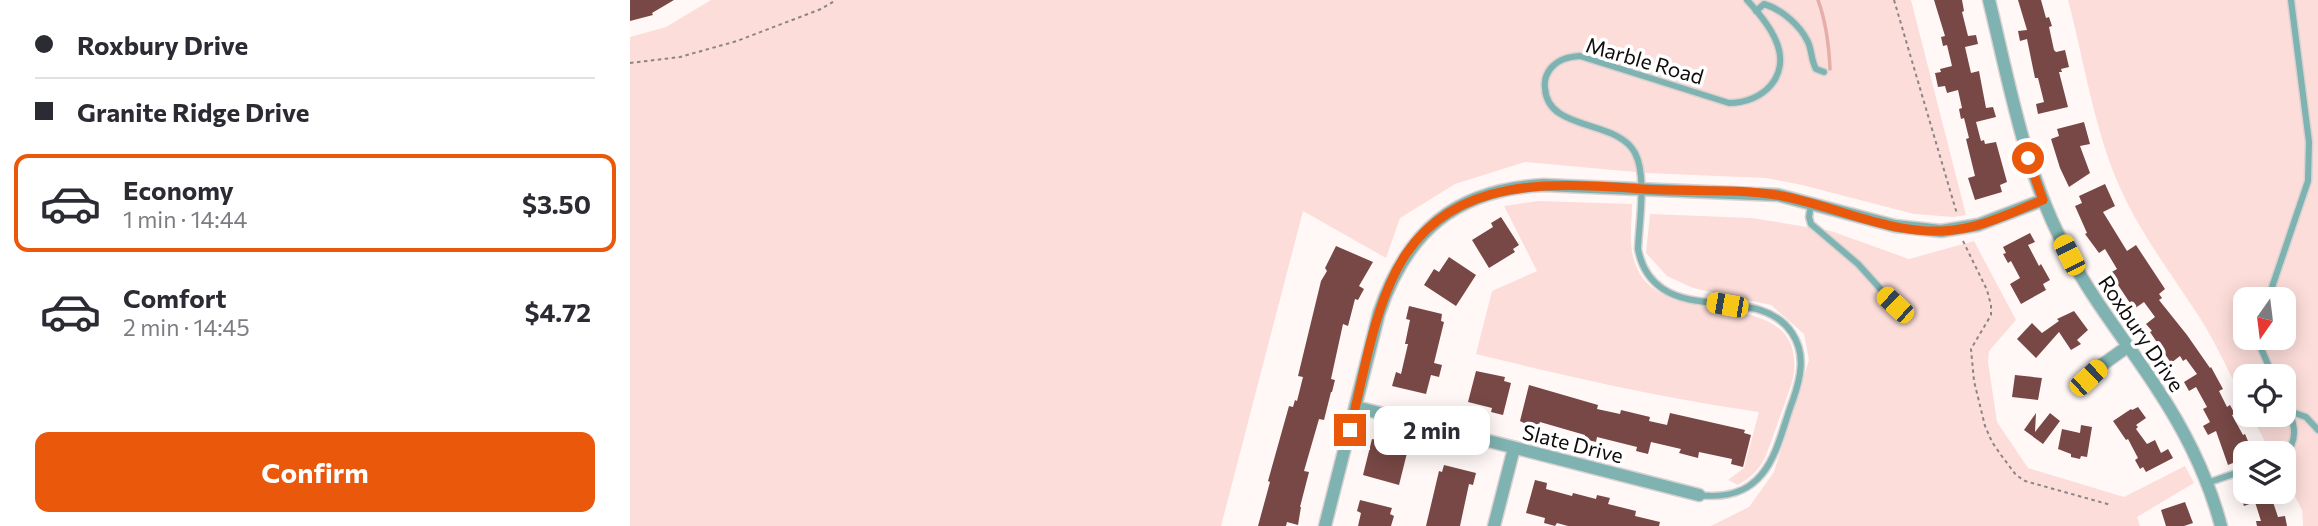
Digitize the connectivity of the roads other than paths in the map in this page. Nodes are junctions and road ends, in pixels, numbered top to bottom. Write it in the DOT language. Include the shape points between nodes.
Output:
graph roads {
  1 [pos="1747,0"];
  2 [pos="1989,0"];
  3 [pos="2291,0"];
  4 [pos="1756,11"];
  5 [pos="1824,72"];
  6 [pos="1641,188"];
  7 [pos="2043,200"];
  8 [pos="1812,203"];
  9 [pos="2272,287"];
  10 [pos="1907,306"];
  11 [pos="2127,347"];
  12 [pos="2080,389"];
  13 [pos="1356,407"];
  14 [pos="2296,413"];
  15 [pos="2318,430"];
  16 [pos="1514,448"];
  17 [pos="2233,474"];
  18 [pos="2207,483"];
  19 [pos="1699,495"];
  20 [pos="1325,526"];
  21 [pos="1494,526"];
  22 [pos="2221,526"];
  1 -- 4 [label="lane, Marble Road"];
  2 -- 7 [label="street, Roxbury Drive" via="2023,142"];
  3 -- 9 [label="lane" via="2310,164 2305,194"];
  4 -- 5 [label="lane" via="1764,4 1787,17 1809,44 1816,69"];
  4 -- 6 [label="lane, Marble Road" via="1776,41 1780,63 1766,92 1742,103 1729,103 1580,56 1560,60 1548,73 1545,94 1555,111 1616,135 1634,150"];
  6 -- 8 [label="street" via="1757,193"];
  6 -- 13 [label="street" via="1522,186 1477,198 1439,219 1408,252 1390,283"];
  6 -- 19 [label="lane, Marble Road" via="1639,248 1654,282 1675,295 1774,316 1793,335 1801,358 1798,382 1768,467 1742,491"];
  7 -- 8 [label="street" via="1978,225 1941,231 1895,226"];
  7 -- 11 [label="street, Roxbury Drive" via="2074,264"];
  8 -- 10 [label="lane" via="1811,224 1858,264 1895,305"];
  11 -- 12 [label="street"];
  11 -- 18 [label="street, Roxbury Drive" via="2169,408"];
  13 -- 16 [label="street, Slate Drive"];
  13 -- 20 [label="street"];
  14 -- 15 [label="lane" via="2306,416"];
  16 -- 19 [label="street, Slate Drive"];
  16 -- 21 [label="street"];
  17 -- 18 [label="lane"];
  18 -- 22 [label="street, Roxbury Drive"];
}
